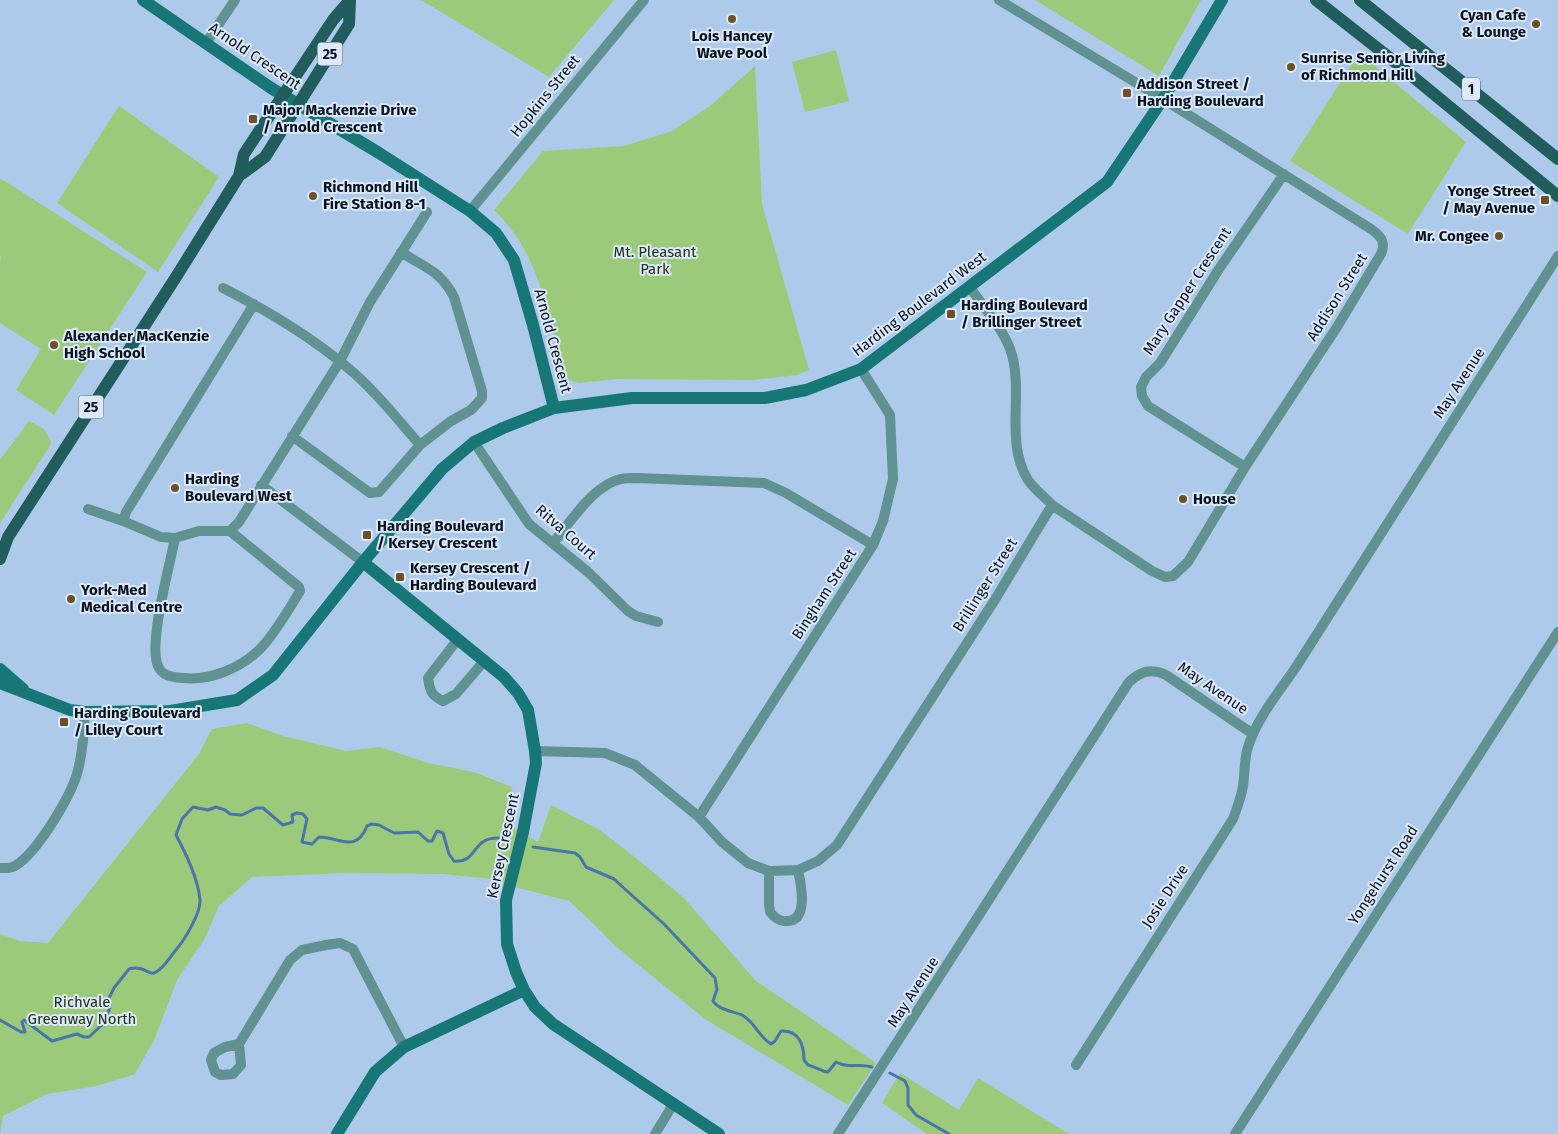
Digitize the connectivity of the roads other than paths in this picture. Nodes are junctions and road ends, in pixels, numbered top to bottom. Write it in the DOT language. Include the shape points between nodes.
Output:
graph roads {
  1 [pos="143,0"];
  2 [pos="235,0"];
  3 [pos="350,0"];
  4 [pos="644,0"];
  5 [pos="999,0"];
  6 [pos="1222,0"];
  7 [pos="1316,0"];
  8 [pos="1360,0"];
  9 [pos="206,43"];
  10 [pos="283,95"];
  11 [pos="1163,99"];
  12 [pos="298,104"];
  13 [pos="1558,159"];
  14 [pos="1284,174"];
  15 [pos="239,176"];
  16 [pos="1558,196"];
  17 [pos="470,211"];
  18 [pos="427,212"];
  19 [pos="401,252"];
  20 [pos="1558,256"];
  21 [pos="970,287"];
  22 [pos="223,288"];
  23 [pos="254,304"];
  24 [pos="340,361"];
  25 [pos="861,369"];
  26 [pos="554,408"];
  27 [pos="292,436"];
  28 [pos="474,442"];
  29 [pos="420,445"];
  30 [pos="1245,467"];
  31 [pos="261,485"];
  32 [pos="1052,505"];
  33 [pos="88,510"];
  34 [pos="123,521"];
  35 [pos="230,531"];
  36 [pos="175,538"];
  37 [pos="4,541"];
  38 [pos="553,543"];
  39 [pos="873,545"];
  40 [pos="0,559"];
  41 [pos="363,562"];
  42 [pos="658,622"];
  43 [pos="1558,632"];
  44 [pos="458,639"];
  45 [pos="485,660"];
  46 [pos="0,669"];
  47 [pos="0,683"];
  48 [pos="29,694"];
  49 [pos="85,712"];
  50 [pos="1253,734"];
  51 [pos="535,751"];
  52 [pos="699,817"];
  53 [pos="0,868"];
  54 [pos="798,870"];
  55 [pos="769,871"];
  56 [pos="524,990"];
  57 [pos="239,1044"];
  58 [pos="404,1047"];
  59 [pos="1076,1065"];
  60 [pos="674,1104"];
  61 [pos="337,1134"];
  62 [pos="655,1134"];
  63 [pos="719,1134"];
  64 [pos="838,1134"];
  65 [pos="1235,1134"];
  1 -- 9 [label="street, Arnold Crescent"];
  2 -- 9 [label="street"];
  3 -- 10 [label="main road, 25"];
  3 -- 12 [label="main road, 25" via="349,24"];
  4 -- 17 [label="street, Hopkins Street"];
  5 -- 11 [label="street, Addison Street"];
  6 -- 11 [label="street, Harding Boulevard West"];
  7 -- 16 [label="main road, 1"];
  8 -- 13 [label="main road, 1"];
  9 -- 10 [label="street, Arnold Crescent"];
  10 -- 12 [label="street, Arnold Crescent"];
  10 -- 15 [label="main road, 25" via="244,154"];
  11 -- 14 [label="street, Addison Street"];
  11 -- 21 [label="street, Harding Boulevard West" via="1107,182"];
  12 -- 15 [label="main road, 25" via="265,157"];
  12 -- 17 [label="street, Arnold Crescent"];
  14 -- 30 [label="street, Addison Street" via="1380,236 1383,248 1337,327"];
  14 -- 30 [label="street, Mary Gapper Crescent" via="1141,387 1148,406"];
  15 -- 37 [label="main road, 25"];
  17 -- 26 [label="street, Arnold Crescent" via="496,233 514,260"];
  18 -- 19 [label="street"];
  19 -- 24 [label="street" via="370,302"];
  19 -- 29 [label="street" via="438,274 448,285 482,391 482,398 471,410"];
  20 -- 50 [label="street, May Avenue"];
  21 -- 25 [label="street, Harding Boulevard West"];
  21 -- 32 [label="street" via="1006,339 1015,374 1017,448 1029,480"];
  22 -- 23 [label="street"];
  23 -- 24 [label="street"];
  23 -- 34 [label="street"];
  24 -- 27 [label="street"];
  24 -- 29 [label="street" via="376,394"];
  25 -- 26 [label="street, Harding Boulevard West" via="806,390 765,398 632,398"];
  25 -- 39 [label="street, Bingham Street" via="890,415 893,479 883,521"];
  26 -- 28 [label="street, Harding Boulevard West"];
  27 -- 29 [label="street" via="370,493 379,492"];
  27 -- 31 [label="street"];
  28 -- 38 [label="street, Ritva Court" via="529,524"];
  28 -- 41 [label="street, Harding Boulevard West" via="442,469"];
  30 -- 32 [label="street, Addison Street" via="1188,562 1168,578 1152,571"];
  31 -- 35 [label="street"];
  31 -- 41 [label="street"];
  32 -- 54 [label="street, Brillinger Street" via="837,846 818,861"];
  33 -- 34 [label="street"];
  34 -- 36 [label="street" via="161,537"];
  35 -- 36 [label="street" via="199,531"];
  35 -- 36 [label="street" via="293,581 300,591 260,649 220,674 193,679 164,674 158,665 155,648"];
  37 -- 40 [label="main road, 25"];
  38 -- 39 [label="street" via="582,508 607,485 621,479 637,478 764,482"];
  38 -- 42 [label="street, Ritva Court" via="628,611"];
  39 -- 52 [label="street, Bingham Street"];
  41 -- 44 [label="street, Kersey Crescent"];
  41 -- 49 [label="street, Harding Boulevard West" via="273,675 237,700 170,711"];
  43 -- 65 [label="street, Yongehurst Road"];
  44 -- 45 [label="street, Kersey Crescent"];
  44 -- 45 [label="street" via="428,678 430,692 435,697 443,701 456,694"];
  45 -- 51 [label="street, Kersey Crescent" via="504,677 528,710"];
  46 -- 48 [label="street"];
  47 -- 48 [label="street, Harding Boulevard West"];
  48 -- 49 [label="street, Harding Boulevard West" via="70,710"];
  49 -- 53 [label="street" via="82,752 70,793 41,840 24,859 14,867"];
  50 -- 59 [label="street, Josie Drive" via="1247,749 1239,805 1233,819"];
  50 -- 64 [label="street, May Avenue" via="1157,671 1147,671 1129,682"];
  51 -- 52 [label="street, Brillinger Street" via="605,753 622,758"];
  51 -- 56 [label="street, Kersey Crescent" via="535,774 508,892 506,915 510,957"];
  52 -- 55 [label="street, Brillinger Street" via="748,863"];
  54 -- 55 [label="street, Brillinger Street"];
  54 -- 55 [label="street" via="801,910 788,922 781,921 770,912"];
  56 -- 58 [label="street"];
  56 -- 60 [label="street, Kersey Crescent" via="535,1007 553,1024"];
  57 -- 58 [label="street" via="290,960 302,950 340,943 352,949"];
  58 -- 61 [label="street" via="375,1072"];
  60 -- 62 [label="street"];
  60 -- 63 [label="street, Kersey Crescent"];
}
